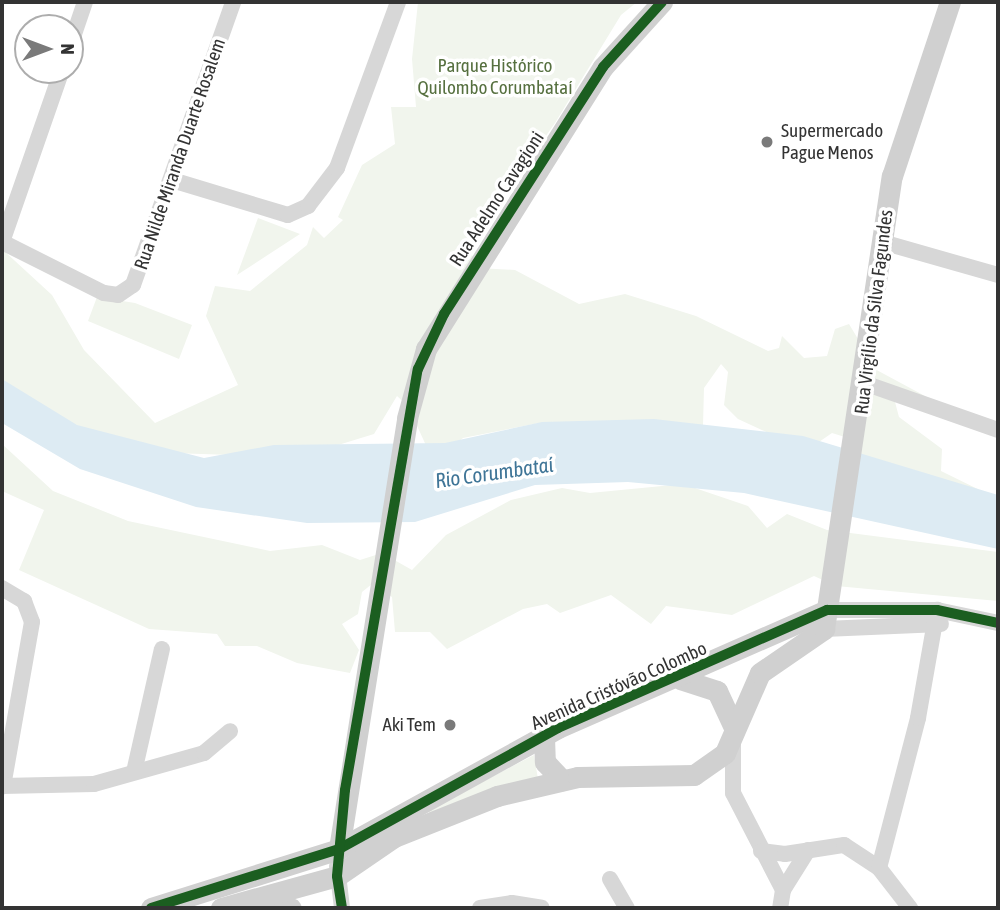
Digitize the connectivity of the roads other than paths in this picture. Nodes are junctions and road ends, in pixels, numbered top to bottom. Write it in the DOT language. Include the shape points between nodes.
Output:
graph roads {
  1 [pos="233,2"];
  2 [pos="398,2"];
  3 [pos="663,2"];
  4 [pos="950,2"];
  5 [pos="57,84"];
  6 [pos="172,180"];
  7 [pos="2,242"];
  8 [pos="882,242"];
  9 [pos="998,275"];
  10 [pos="864,383"];
  11 [pos="998,430"];
  12 [pos="2,588"];
  13 [pos="937,610"];
  14 [pos="959,617"];
  15 [pos="826,619"];
  16 [pos="998,623"];
  17 [pos="934,627"];
  18 [pos="162,649"];
  19 [pos="680,679"];
  20 [pos="733,725"];
  21 [pos="230,731"];
  22 [pos="544,737"];
  23 [pos="134,772"];
  24 [pos="562,780"];
  25 [pos="3,786"];
  26 [pos="345,790"];
  27 [pos="371,829"];
  28 [pos="418,829"];
  29 [pos="339,849"];
  30 [pos="808,850"];
  31 [pos="761,851"];
  32 [pos="879,868"];
  33 [pos="337,876"];
  34 [pos="610,879"];
  35 [pos="783,890"];
  36 [pos="259,899"];
  37 [pos="627,905"];
  38 [pos="151,908"];
  39 [pos="221,908"];
  40 [pos="291,908"];
  41 [pos="342,908"];
  42 [pos="481,908"];
  43 [pos="542,908"];
  44 [pos="780,908"];
  45 [pos="910,908"];
  1 -- 6 [label="street, Rua Nilde Miranda Duarte Rosalem"];
  2 -- 6 [label="street" via="337,167 308,206 288,215"];
  3 -- 26 [label="street, Rua Adelmo Cavagioni" via="603,66 444,314 412,386 387,573"];
  4 -- 8 [label="street, Rua Virgílio da Silva Fagundes" via="892,176"];
  5 -- 7 [label="street"];
  6 -- 7 [label="street, Rua Nilde Miranda Duarte Rosalem" via="137,279 118,295"];
  8 -- 9 [label="street"];
  8 -- 10 [label="street, Rua Virgílio da Silva Fagundes"];
  10 -- 11 [label="street"];
  10 -- 15 [label="street, Rua Virgílio da Silva Fagundes"];
  12 -- 25 [label="street" via="24,601 32,622"];
  13 -- 14 [label="street, Avenida Cristóvão Colombo"];
  13 -- 15 [label="street, Avenida Cristóvão Colombo"];
  13 -- 17 [label="street"];
  14 -- 16 [label="street, Avenida Cristóvão Colombo"];
  14 -- 17 [label="street, Avenida Cristóvão Colombo"];
  15 -- 17 [label="street, Avenida Cristóvão Colombo"];
  15 -- 19 [label="street, Avenida Cristóvão Colombo"];
  15 -- 20 [label="street" via="760,673"];
  17 -- 32 [label="street" via="918,718"];
  18 -- 23 [label="street"];
  19 -- 20 [label="street" via="717,691"];
  19 -- 22 [label="street, Avenida Cristóvão Colombo"];
  20 -- 24 [label="street" via="725,753 701,773"];
  20 -- 31 [label="street" via="733,793"];
  21 -- 23 [label="street" via="204,753"];
  22 -- 24 [label="street" via="545,762"];
  22 -- 27 [label="street, Avenida Cristóvão Colombo"];
  23 -- 25 [label="street" via="94,784"];
  24 -- 28 [label="street" via="496,796"];
  26 -- 27 [label="street" via="358,822"];
  26 -- 29 [label="street, Rua Adelmo Cavagioni"];
  27 -- 28 [label="street"];
  27 -- 29 [label="street, Avenida Cristóvão Colombo"];
  28 -- 33 [label="street" via="375,847"];
  29 -- 33 [label="street"];
  29 -- 38 [label="street, Avenida Cristóvão Colombo"];
  30 -- 31 [label="street"];
  30 -- 32 [label="street" via="837,843"];
  30 -- 35 [label="street"];
  31 -- 35 [label="street"];
  32 -- 45 [label="street"];
  33 -- 36 [label="street"];
  33 -- 41 [label="street"];
  34 -- 37 [label="street"];
  35 -- 44 [label="street"];
  36 -- 39 [label="street"];
  36 -- 40 [label="street"];
  42 -- 43 [label="street" via="512,903"];
}
